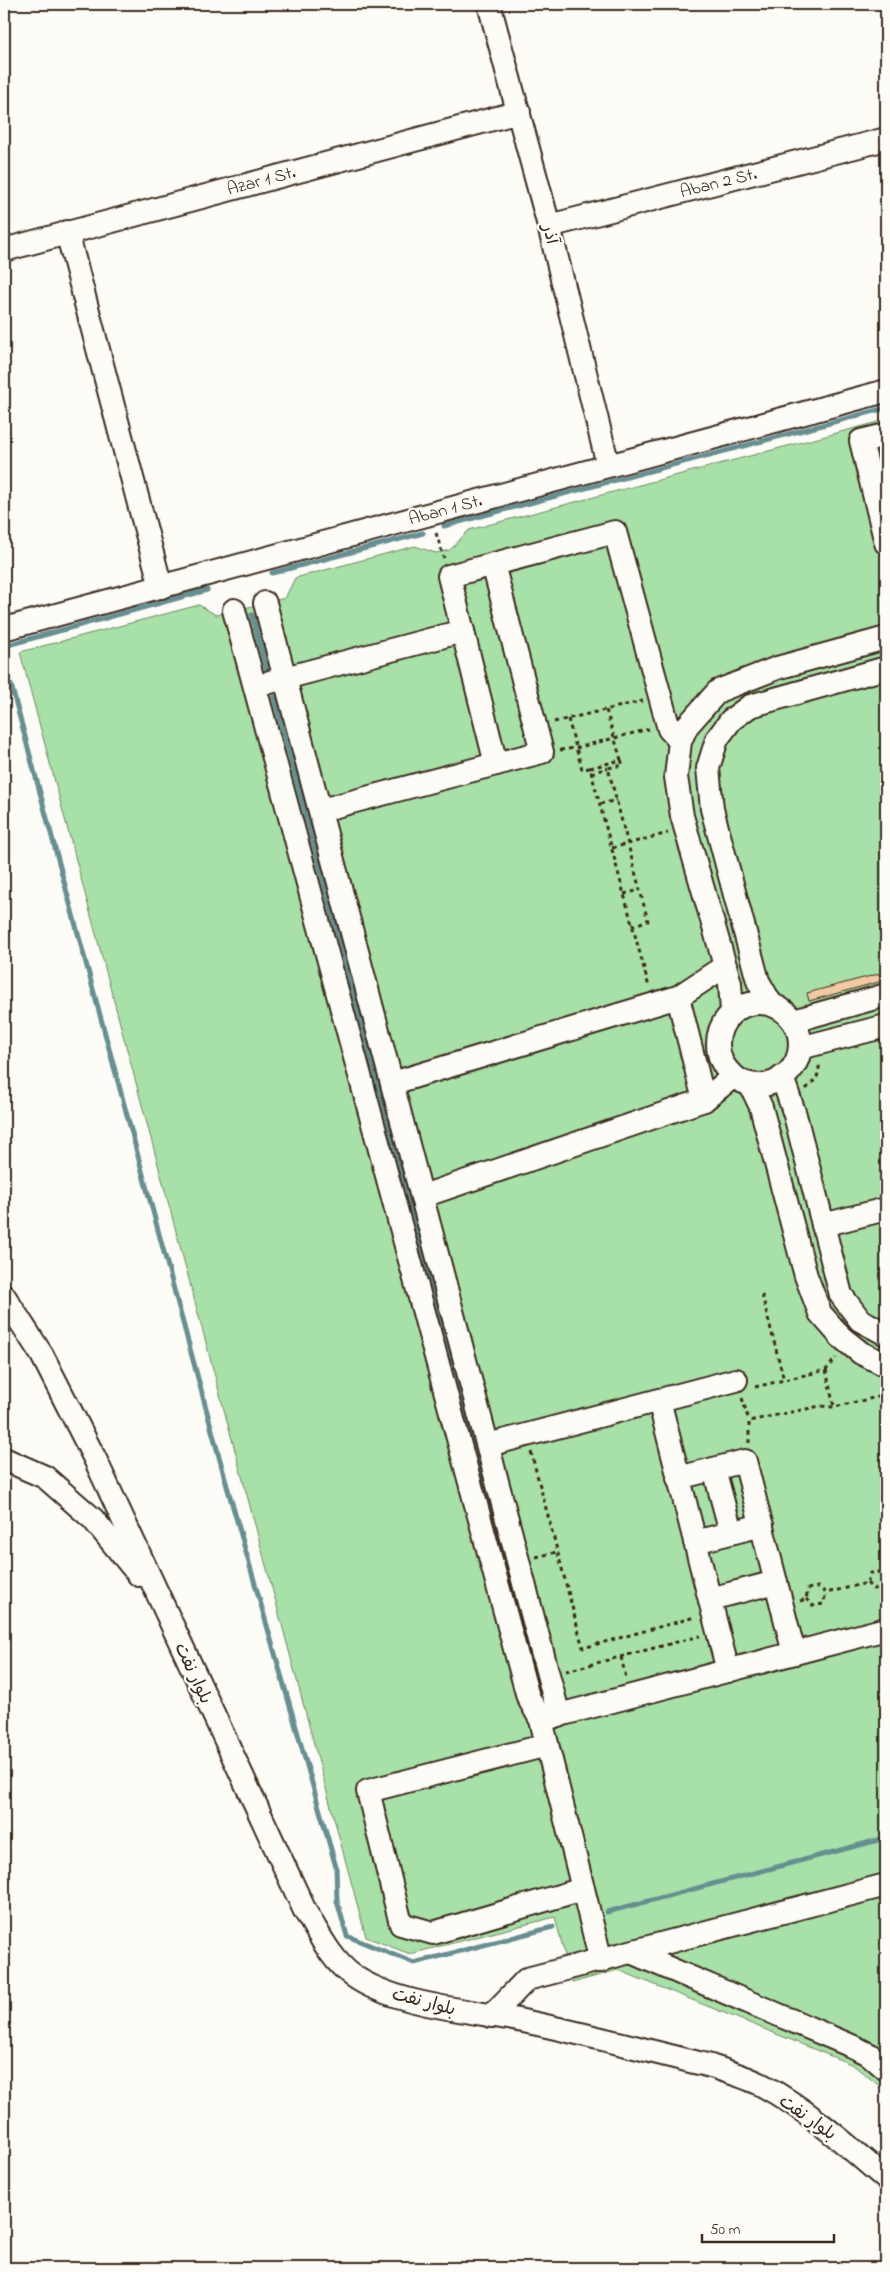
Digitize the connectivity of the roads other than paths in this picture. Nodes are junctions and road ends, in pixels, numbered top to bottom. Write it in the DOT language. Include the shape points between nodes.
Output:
graph roads {
  1 [pos="489,4"];
  2 [pos="519,112"];
  3 [pos="886,139"];
  4 [pos="549,226"];
  5 [pos="68,232"];
  6 [pos="4,250"];
  7 [pos="886,391"];
  8 [pos="886,435"];
  9 [pos="608,465"];
  10 [pos="886,543"];
  11 [pos="493,564"];
  12 [pos="161,587"];
  13 [pos="265,603"];
  14 [pos="234,610"];
  15 [pos="4,629"];
  16 [pos="463,631"];
  17 [pos="886,638"];
  18 [pos="886,668"];
  19 [pos="285,678"];
  20 [pos="255,687"];
  21 [pos="674,732"];
  22 [pos="496,764"];
  23 [pos="712,809"];
  24 [pos="321,810"];
  25 [pos="684,823"];
  26 [pos="725,966"];
  27 [pos="886,995"];
  28 [pos="678,997"];
  29 [pos="771,1004"];
  30 [pos="732,1012"];
  31 [pos="793,1021"];
  32 [pos="886,1026"];
  33 [pos="800,1048"];
  34 [pos="782,1077"];
  35 [pos="742,1080"];
  36 [pos="392,1083"];
  37 [pos="704,1100"];
  38 [pos="422,1196"];
  39 [pos="886,1209"];
  40 [pos="823,1225"];
  41 [pos="4,1296"];
  42 [pos="886,1334"];
  43 [pos="886,1365"];
  44 [pos="738,1385"];
  45 [pos="659,1400"];
  46 [pos="488,1445"];
  47 [pos="4,1459"];
  48 [pos="714,1469"];
  49 [pos="678,1478"];
  50 [pos="762,1524"];
  51 [pos="731,1532"];
  52 [pos="695,1542"];
  53 [pos="776,1582"];
  54 [pos="158,1596"];
  55 [pos="714,1614"];
  56 [pos="886,1629"];
  57 [pos="794,1653"];
  58 [pos="728,1671"];
  59 [pos="550,1718"];
  60 [pos="547,1745"];
  61 [pos="886,1884"];
  62 [pos="583,1889"];
  63 [pos="633,1953"];
  64 [pos="602,1961"];
  65 [pos="491,2016"];
  66 [pos="886,2069"];
  67 [pos="886,2179"];
  1 -- 2 [label="street, آذر"];
  2 -- 4 [label="street, آذر"];
  2 -- 5 [label="street, Azar 1 St."];
  3 -- 4 [label="street, Aban 2 St."];
  4 -- 9 [label="street, آذر"];
  5 -- 6 [label="street, Azar 1 St."];
  5 -- 12 [label="street"];
  7 -- 9 [label="street, Aban 1 St."];
  8 -- 10 [label="street" via="861,441"];
  9 -- 12 [label="street, Aban 1 St."];
  11 -- 16 [label="street" via="449,576"];
  11 -- 21 [label="street" via="616,532 660,697"];
  11 -- 22 [label="street" via="542,752"];
  12 -- 15 [label="street, Aban 1 St."];
  13 -- 19 [label="street"];
  14 -- 20 [label="street"];
  16 -- 19 [label="street"];
  16 -- 22 [label="street"];
  17 -- 21 [label="street" via="777,668 718,691 687,726"];
  18 -- 23 [label="street" via="776,697 750,706 731,720 717,739 708,768"];
  19 -- 20 [label="street"];
  19 -- 24 [label="street"];
  20 -- 59 [label="street" via="528,1697"];
  21 -- 25 [label="street" via="676,776"];
  22 -- 24 [label="street"];
  23 -- 25 [label="street"];
  23 -- 29 [label="street" via="758,981"];
  24 -- 36 [label="street"];
  25 -- 26 [label="street"];
  26 -- 28 [label="street"];
  26 -- 30 [label="street"];
  27 -- 31 [label="street"];
  28 -- 36 [label="street"];
  28 -- 37 [label="street"];
  29 -- 30 [label="street" via="757,1002"];
  29 -- 31 [label="street" via="783,1010"];
  30 -- 35 [label="street" via="718,1034 718,1048 721,1060"];
  31 -- 33 [label="street" via="799,1034"];
  32 -- 33 [label="street"];
  33 -- 34 [label="street" via="796,1061"];
  34 -- 35 [label="street" via="763,1085"];
  34 -- 40 [label="street"];
  35 -- 37 [label="street"];
  35 -- 43 [label="street" via="761,1106 806,1276 820,1313 861,1353"];
  36 -- 38 [label="street"];
  37 -- 38 [label="street"];
  38 -- 46 [label="street"];
  39 -- 40 [label="street"];
  40 -- 42 [label="street" via="841,1295 860,1320"];
  41 -- 54 [label="street, بلوار نفت" via="42,1356"];
  44 -- 45 [label="street"];
  45 -- 46 [label="street"];
  45 -- 49 [label="street"];
  46 -- 59 [label="street" via="549,1675"];
  47 -- 54 [label="street" via="45,1477 94,1520"];
  48 -- 49 [label="street"];
  48 -- 50 [label="street" via="745,1461"];
  48 -- 51 [label="street"];
  49 -- 52 [label="street"];
  50 -- 51 [label="street"];
  50 -- 53 [label="street"];
  51 -- 52 [label="street"];
  52 -- 55 [label="street"];
  53 -- 55 [label="street"];
  53 -- 57 [label="street"];
  54 -- 65 [label="street, بلوار نفت" via="305,1911 339,1963 368,1985 406,1999"];
  55 -- 58 [label="street"];
  56 -- 57 [label="street"];
  57 -- 58 [label="street"];
  58 -- 59 [label="street"];
  59 -- 60 [label="street"];
  60 -- 62 [label="street"];
  60 -- 62 [label="street" via="368,1791 401,1924 433,1933"];
  61 -- 63 [label="street"];
  62 -- 64 [label="street"];
  63 -- 64 [label="street"];
  63 -- 66 [label="street" via="854,2047"];
  64 -- 65 [label="street" via="527,1979"];
  65 -- 67 [label="street, بلوار نفت" via="712,2066 761,2085 810,2116"];
}
